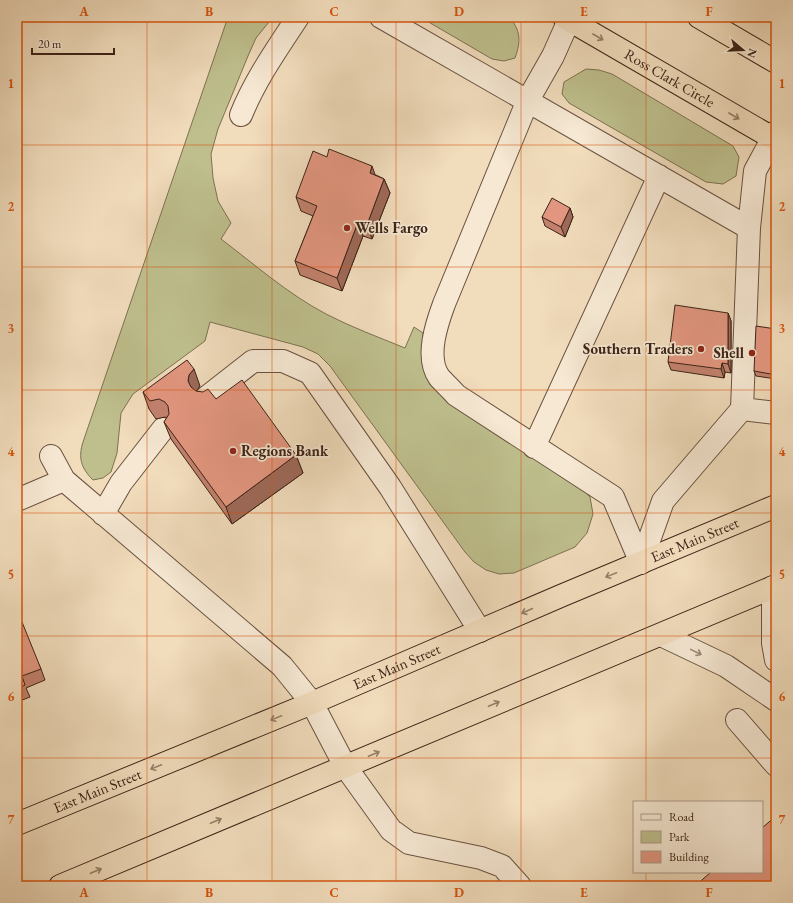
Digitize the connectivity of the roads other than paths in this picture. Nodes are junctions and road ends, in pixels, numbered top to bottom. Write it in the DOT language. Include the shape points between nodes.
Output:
graph roads {
  1 [pos="298,17"];
  2 [pos="381,17"];
  3 [pos="699,17"];
  4 [pos="566,19"];
  5 [pos="776,62"];
  6 [pos="528,100"];
  7 [pos="241,115"];
  8 [pos="775,136"];
  9 [pos="659,176"];
  10 [pos="749,228"];
  11 [pos="208,397"];
  12 [pos="742,409"];
  13 [pos="776,413"];
  14 [pos="163,429"];
  15 [pos="534,448"];
  16 [pos="51,456"];
  17 [pos="64,480"];
  18 [pos="17,500"];
  19 [pos="776,506"];
  20 [pos="103,514"];
  21 [pos="641,563"];
  22 [pos="774,586"];
  23 [pos="480,631"];
  24 [pos="661,635"];
  25 [pos="776,660"];
  26 [pos="776,700"];
  27 [pos="312,703"];
  28 [pos="737,720"];
  29 [pos="776,765"];
  30 [pos="345,766"];
  31 [pos="17,824"];
  32 [pos="60,886"];
  33 [pos="520,886"];
  1 -- 7 [label="lane" via="267,64"];
  2 -- 6 [label="lane"];
  3 -- 5 [label="highway"];
  4 -- 6 [label="lane" via="553,56"];
  4 -- 8 [label="highway, Ross Clark Circle, one-way"];
  6 -- 9 [label="lane"];
  6 -- 15 [label="lane" via="444,304 434,332 433,356 438,376 456,395"];
  8 -- 10 [label="lane" via="755,171"];
  9 -- 10 [label="lane"];
  9 -- 15 [label="lane"];
  10 -- 12 [label="lane"];
  11 -- 23 [label="lane" via="253,361 283,361 310,373 390,487"];
  12 -- 13 [label="lane"];
  12 -- 21 [label="lane" via="663,501"];
  14 -- 20 [label="lane" via="121,483"];
  15 -- 21 [label="lane" via="613,497"];
  16 -- 17 [label="lane"];
  17 -- 18 [label="lane"];
  17 -- 20 [label="lane"];
  19 -- 21 [label="highway, East Main Street"];
  20 -- 27 [label="lane" via="282,666"];
  21 -- 23 [label="highway, East Main Street, one-way"];
  22 -- 24 [label="highway"];
  22 -- 25 [label="lane" via="773,634"];
  23 -- 27 [label="highway, East Main Street"];
  24 -- 26 [label="lane, one-way" via="726,666"];
  30 -- 24 [label="highway, one-way"];
  27 -- 30 [label="lane"];
  27 -- 31 [label="highway, East Main Street, one-way"];
  28 -- 29 [label="lane"];
  32 -- 30 [label="highway, one-way"];
  30 -- 33 [label="lane" via="391,830 409,844 481,858 502,866"];
}
